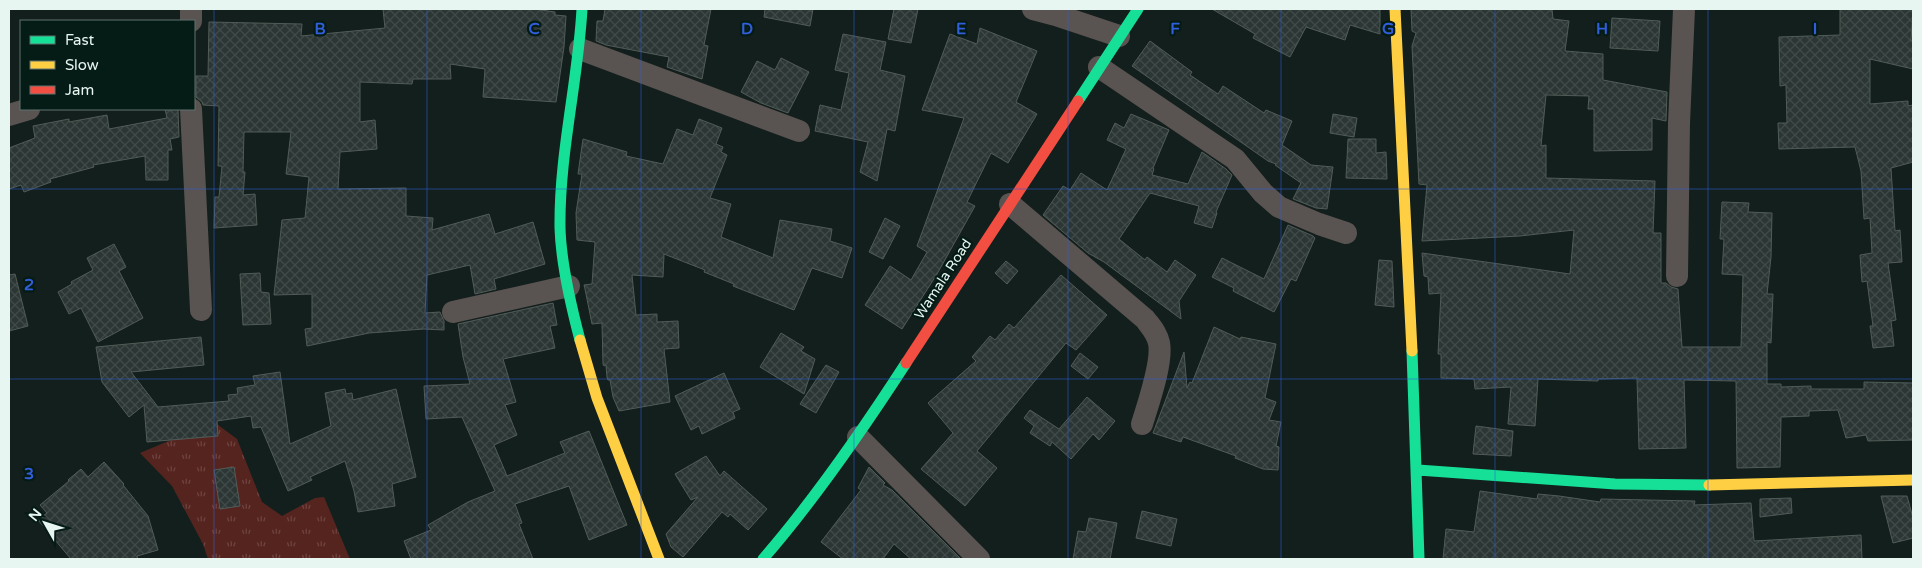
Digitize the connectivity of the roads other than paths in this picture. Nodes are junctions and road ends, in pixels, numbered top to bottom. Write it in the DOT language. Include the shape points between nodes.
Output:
graph roads {
  1 [pos="582,9"];
  2 [pos="1033,9"];
  3 [pos="1138,9"];
  4 [pos="1395,9"];
  5 [pos="1684,9"];
  6 [pos="1120,36"];
  7 [pos="580,49"];
  8 [pos="1099,67"];
  9 [pos="26,110"];
  10 [pos="191,110"];
  11 [pos="9,115"];
  12 [pos="799,131"];
  13 [pos="1010,204"];
  14 [pos="1346,233"];
  15 [pos="1677,276"];
  16 [pos="569,286"];
  17 [pos="201,310"];
  18 [pos="453,312"];
  19 [pos="1142,424"];
  20 [pos="858,438"];
  21 [pos="1418,470"];
  22 [pos="1913,480"];
  23 [pos="659,559"];
  24 [pos="763,559"];
  25 [pos="978,559"];
  26 [pos="1419,559"];
  1 -- 7 [label="street"];
  2 -- 6 [label="street"];
  3 -- 6 [label="street, Wamala Road"];
  4 -- 21 [label="street" via="1398,120"];
  5 -- 15 [label="street" via="1678,123"];
  6 -- 8 [label="street, Wamala Road"];
  7 -- 12 [label="street"];
  7 -- 16 [label="street" via="560,202 560,229"];
  8 -- 13 [label="street, Wamala Road"];
  8 -- 14 [label="street" via="1236,159 1263,193 1279,207"];
  9 -- 11 [label="street"];
  10 -- 17 [label="street"];
  13 -- 19 [label="street" via="1145,319 1154,331 1160,355"];
  13 -- 20 [label="street, Wamala Road"];
  16 -- 18 [label="street"];
  16 -- 23 [label="street" via="597,398"];
  20 -- 24 [label="street, Wamala Road"];
  20 -- 25 [label="street"];
  21 -- 22 [label="street" via="1615,484"];
  21 -- 26 [label="street"];
}
